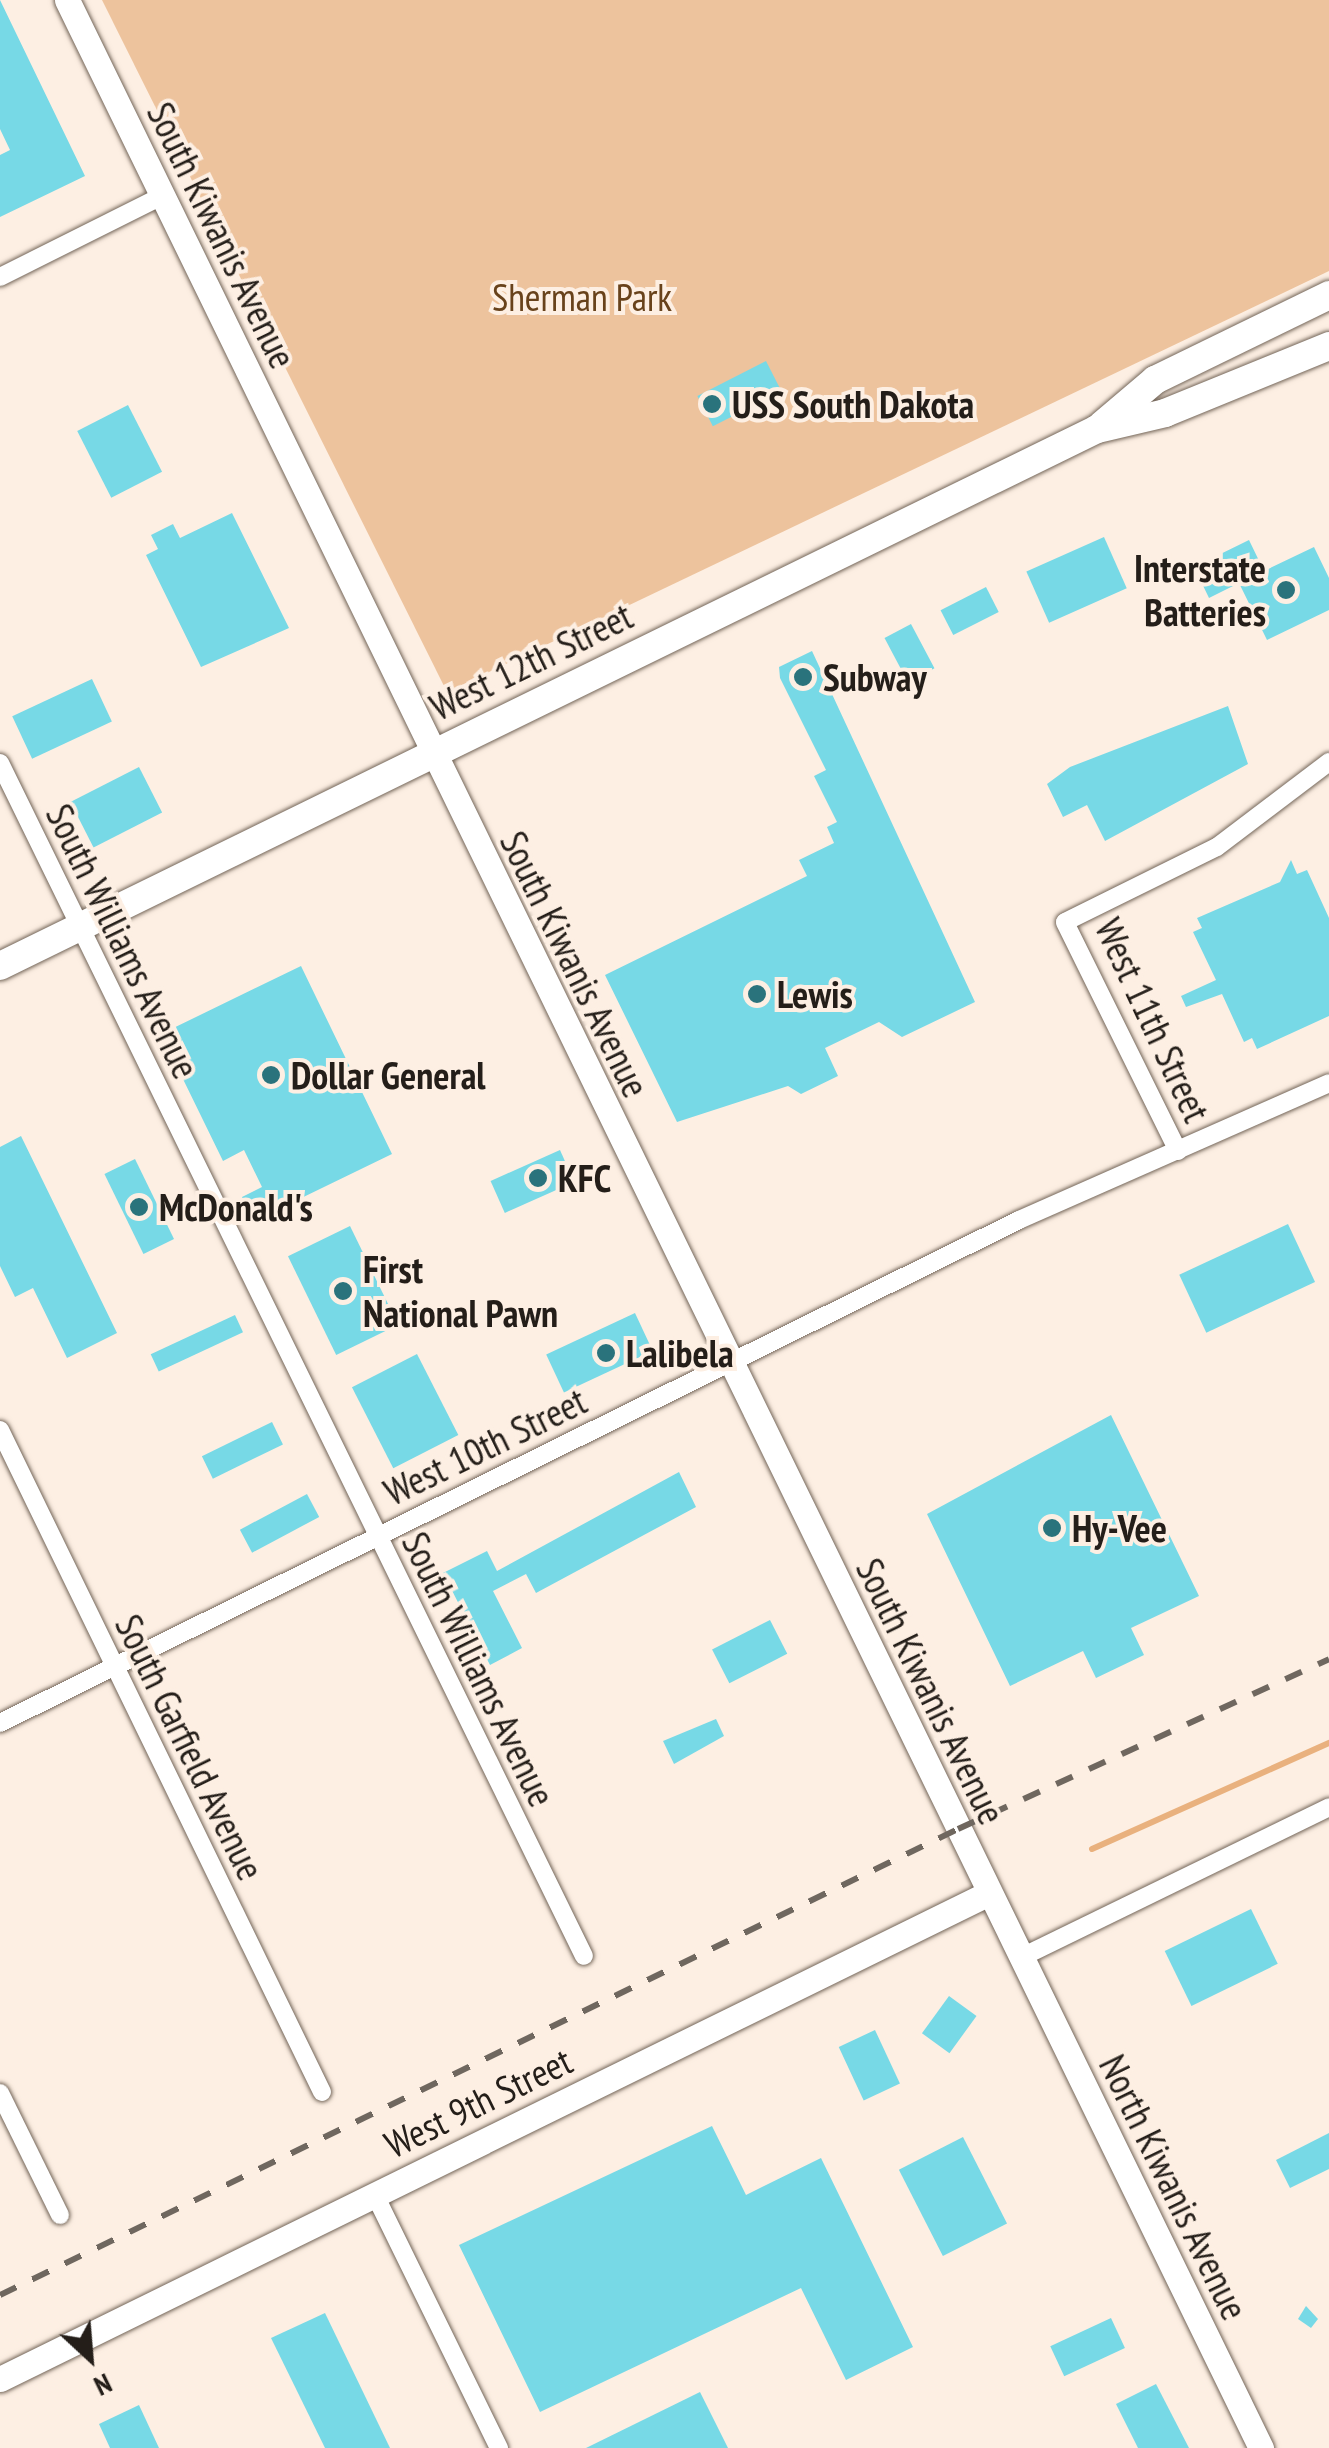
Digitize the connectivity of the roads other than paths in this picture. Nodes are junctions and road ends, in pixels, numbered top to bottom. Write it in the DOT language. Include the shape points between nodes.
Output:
graph roads {
  1 [pos="68,0"];
  2 [pos="162,196"];
  3 [pos="0,277"];
  4 [pos="1329,295"];
  5 [pos="1329,346"];
  6 [pos="1097,429"];
  7 [pos="430,753"];
  8 [pos="1329,762"];
  9 [pos="0,763"];
  10 [pos="80,926"];
  11 [pos="0,966"];
  12 [pos="1329,1083"];
  13 [pos="1178,1151"];
  14 [pos="726,1362"];
  15 [pos="0,1430"];
  16 [pos="377,1536"];
  17 [pos="115,1666"];
  18 [pos="0,1723"];
  19 [pos="1329,1807"];
  20 [pos="989,1894"];
  21 [pos="584,1956"];
  22 [pos="1020,1958"];
  23 [pos="322,2092"];
  24 [pos="0,2094"];
  25 [pos="375,2195"];
  26 [pos="60,2215"];
  27 [pos="0,2379"];
  28 [pos="500,2448"];
  29 [pos="1260,2448"];
  1 -- 2 [label="main road, South Kiwanis Avenue"];
  2 -- 3 [label="street"];
  2 -- 7 [label="main road, South Kiwanis Avenue"];
  4 -- 6 [label="main road, West 12th Street" via="1154,380"];
  5 -- 6 [label="main road, West 12th Street" via="1165,413"];
  6 -- 7 [label="main road, West 12th Street"];
  7 -- 10 [label="main road, West 12th Street"];
  7 -- 14 [label="main road, South Kiwanis Avenue"];
  8 -- 13 [label="street, West 11th Street" via="1217,847 1065,922"];
  9 -- 10 [label="street, South Williams Avenue"];
  10 -- 11 [label="main road, West 12th Street"];
  10 -- 16 [label="street, South Williams Avenue"];
  12 -- 13 [label="street, West 10th Street"];
  13 -- 14 [label="street, West 10th Street"];
  14 -- 16 [label="street, West 10th Street"];
  14 -- 20 [label="main road, South Kiwanis Avenue"];
  15 -- 17 [label="street, South Garfield Avenue"];
  16 -- 17 [label="street, West 10th Street"];
  16 -- 21 [label="street, South Williams Avenue"];
  17 -- 18 [label="street, West 10th Street"];
  17 -- 23 [label="street, South Garfield Avenue"];
  19 -- 22 [label="street"];
  20 -- 22 [label="main road, South Kiwanis Avenue"];
  20 -- 25 [label="main road, West 9th Street"];
  22 -- 29 [label="main road, North Kiwanis Avenue"];
  24 -- 26 [label="street"];
  25 -- 27 [label="main road, West 9th Street"];
  25 -- 28 [label="street"];
}
